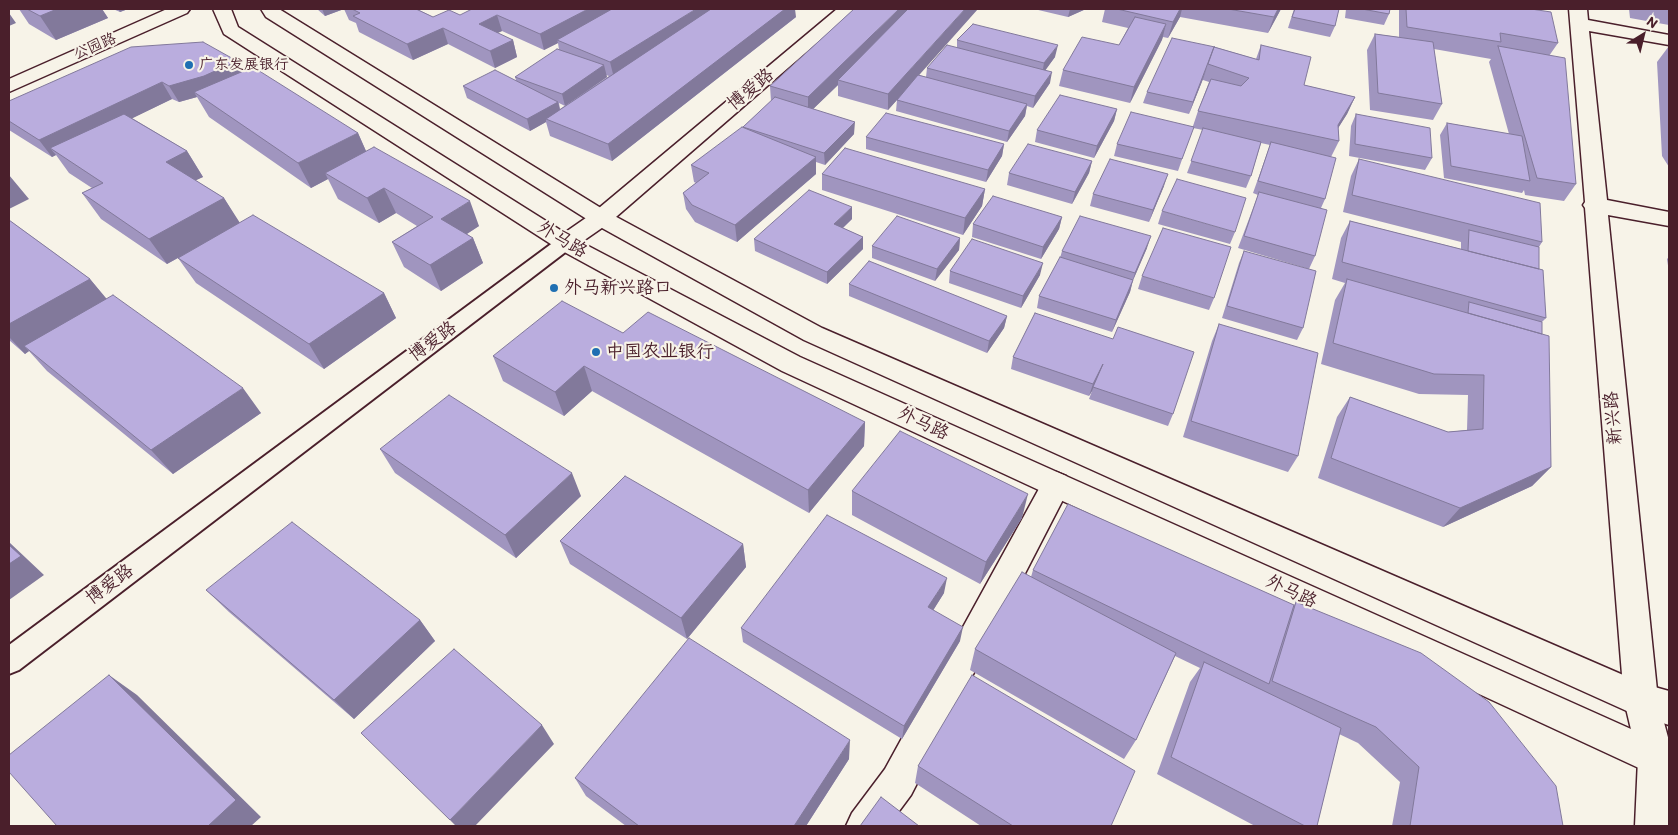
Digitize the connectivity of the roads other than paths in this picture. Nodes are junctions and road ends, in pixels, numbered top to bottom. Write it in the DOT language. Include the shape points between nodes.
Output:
graph roads {
  1 [pos="181,9"];
  2 [pos="222,9"];
  3 [pos="270,9"];
  4 [pos="847,9"];
  5 [pos="1578,16"];
  6 [pos="1669,40"];
  7 [pos="9,86"];
  8 [pos="1594,205"];
  9 [pos="601,218"];
  10 [pos="1669,219"];
  11 [pos="565,243"];
  12 [pos="1056,484"];
  13 [pos="9,661"];
  14 [pos="1641,700"];
  15 [pos="1669,708"];
  16 [pos="1663,762"];
  17 [pos="865,826"];
  18 [pos="1654,826"];
  1 -- 7 [label="street, 公园路"];
  2 -- 11 [label="street, 外马路" via="230,30"];
  3 -- 9 [label="street"];
  4 -- 9 [label="street, 博爱路"];
  5 -- 6 [label="street"];
  5 -- 8 [label="street, 新兴路"];
  8 -- 10 [label="street"];
  8 -- 14 [label="street, 新兴路"];
  9 -- 11 [label="street, 博爱路"];
  9 -- 14 [label="street" via="813,334"];
  11 -- 12 [label="street, 外马路" via="792,364"];
  11 -- 13 [label="street, 博爱路"];
  12 -- 16 [label="street, 外马路"];
  12 -- 17 [label="street" via="898,782"];
  14 -- 15 [label="street"];
  14 -- 16 [label="street, 新兴路"];
  16 -- 18 [label="street, 新兴路"];
}
